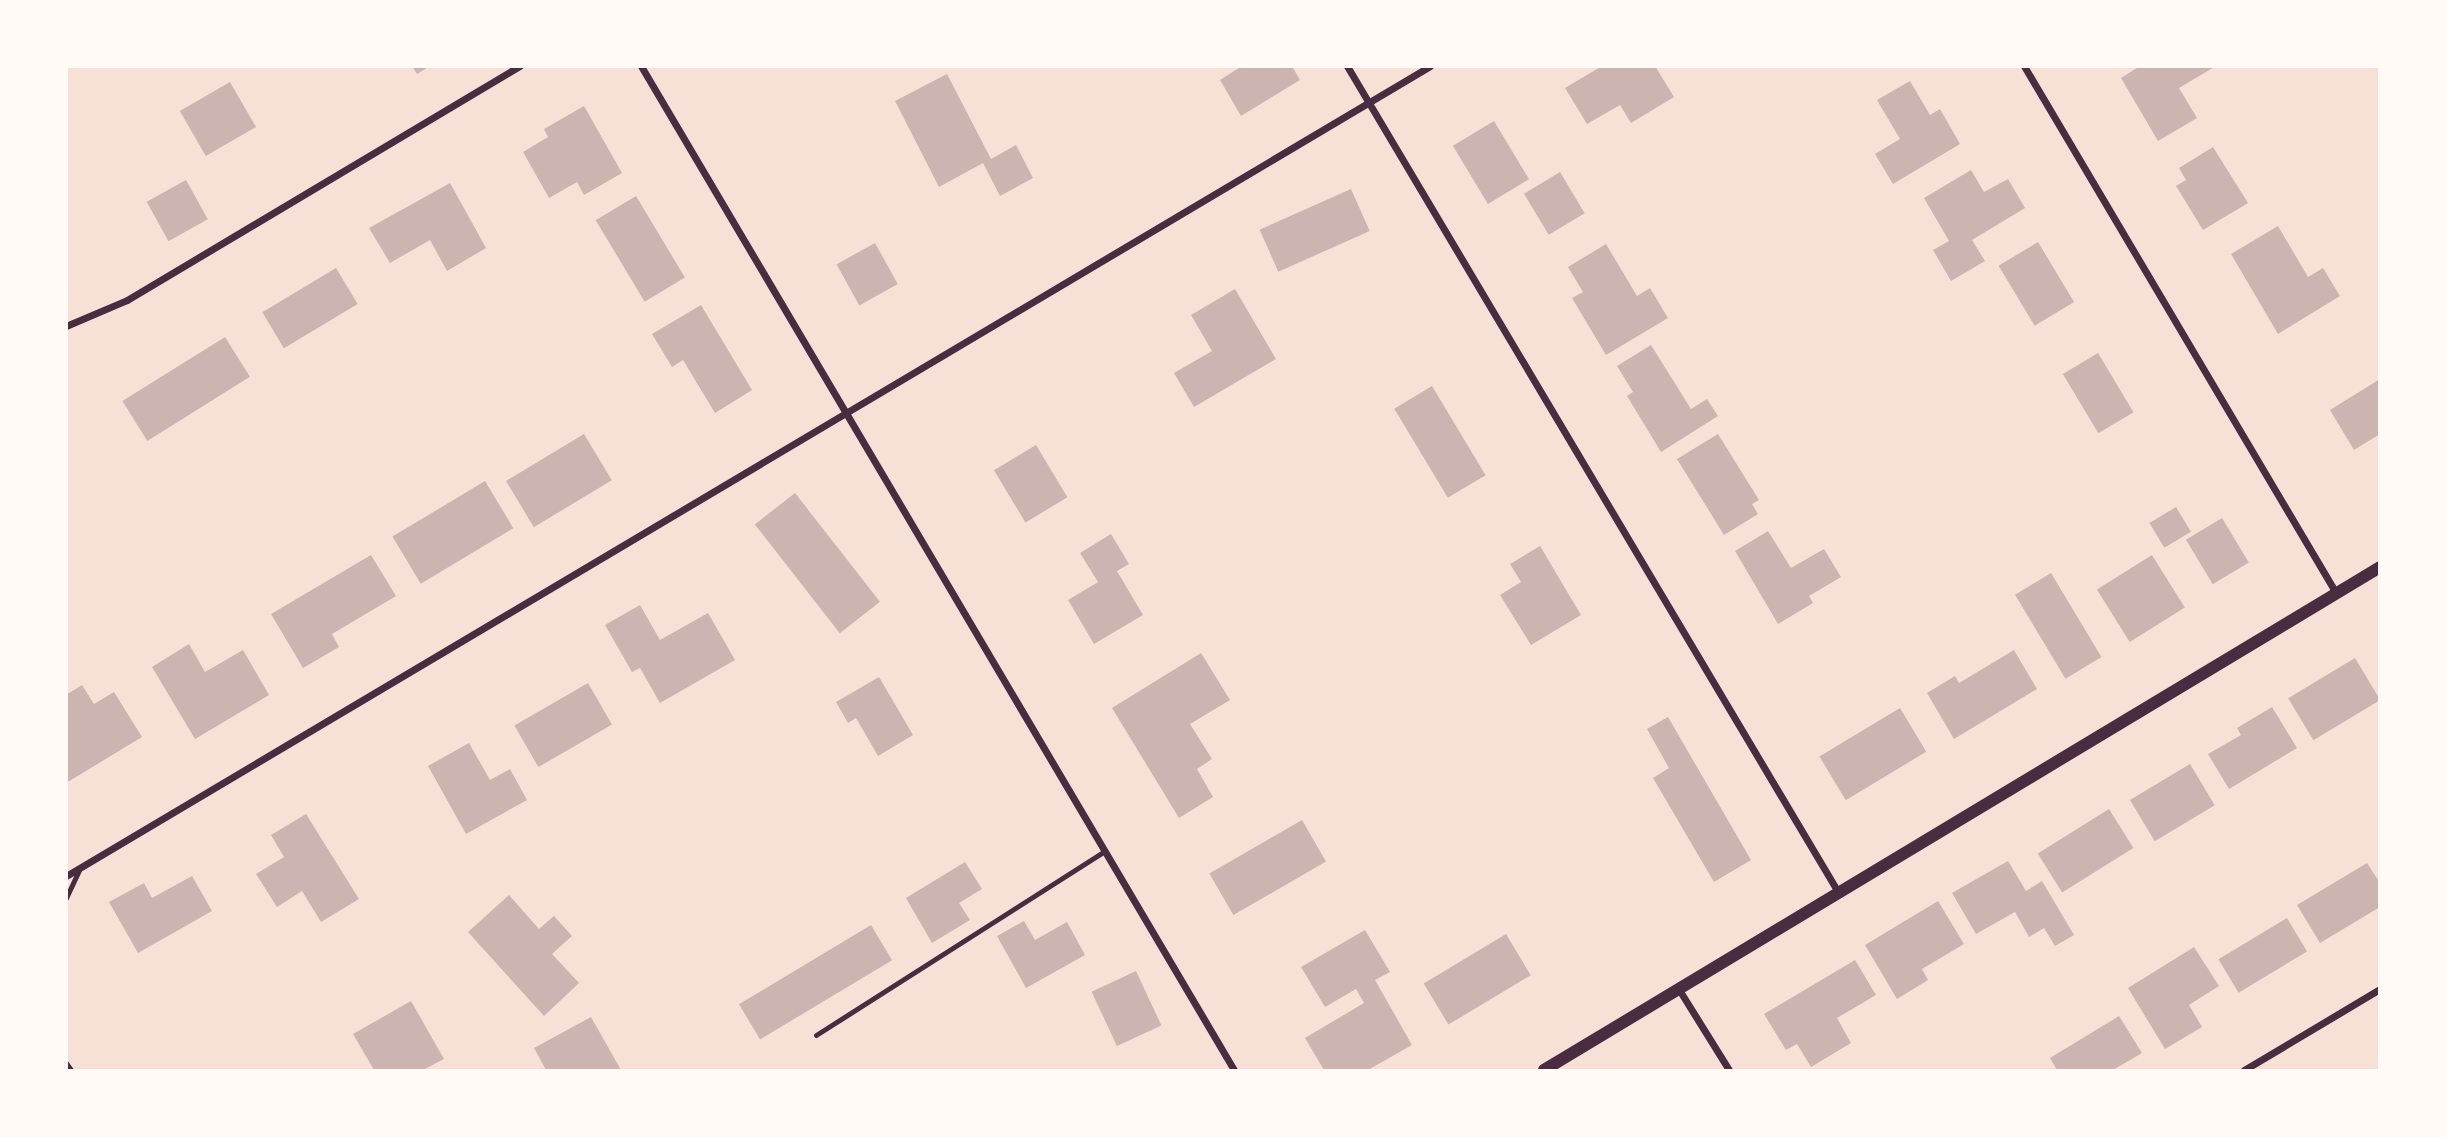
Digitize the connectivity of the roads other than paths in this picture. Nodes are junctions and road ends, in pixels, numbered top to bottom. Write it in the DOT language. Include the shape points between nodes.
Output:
graph roads {
  1 [pos="519,66"];
  2 [pos="640,66"];
  3 [pos="1347,66"];
  4 [pos="1430,66"];
  5 [pos="2024,66"];
  6 [pos="1369,103"];
  7 [pos="66,326"];
  8 [pos="844,414"];
  9 [pos="2379,567"];
  10 [pos="2336,593"];
  11 [pos="1105,851"];
  12 [pos="80,868"];
  13 [pos="66,876"];
  14 [pos="1838,892"];
  15 [pos="66,898"];
  16 [pos="1678,988"];
  17 [pos="2379,989"];
  18 [pos="816,1035"];
  19 [pos="66,1063"];
  20 [pos="71,1070"];
  21 [pos="1234,1070"];
  22 [pos="1544,1070"];
  23 [pos="1729,1070"];
  24 [pos="2244,1070"];
  1 -- 7 [label="street" via="127,300"];
  2 -- 8 [label="street"];
  3 -- 6 [label="street"];
  4 -- 6 [label="street"];
  5 -- 10 [label="street"];
  6 -- 8 [label="street"];
  6 -- 14 [label="street"];
  8 -- 11 [label="street"];
  8 -- 12 [label="street"];
  9 -- 10 [label="street"];
  10 -- 14 [label="street"];
  11 -- 18 [label="lane"];
  11 -- 21 [label="street"];
  12 -- 13 [label="street"];
  12 -- 15 [label="lane"];
  14 -- 16 [label="street"];
  16 -- 22 [label="street"];
  16 -- 23 [label="street"];
  17 -- 24 [label="street"];
  19 -- 20 [label="lane"];
}
